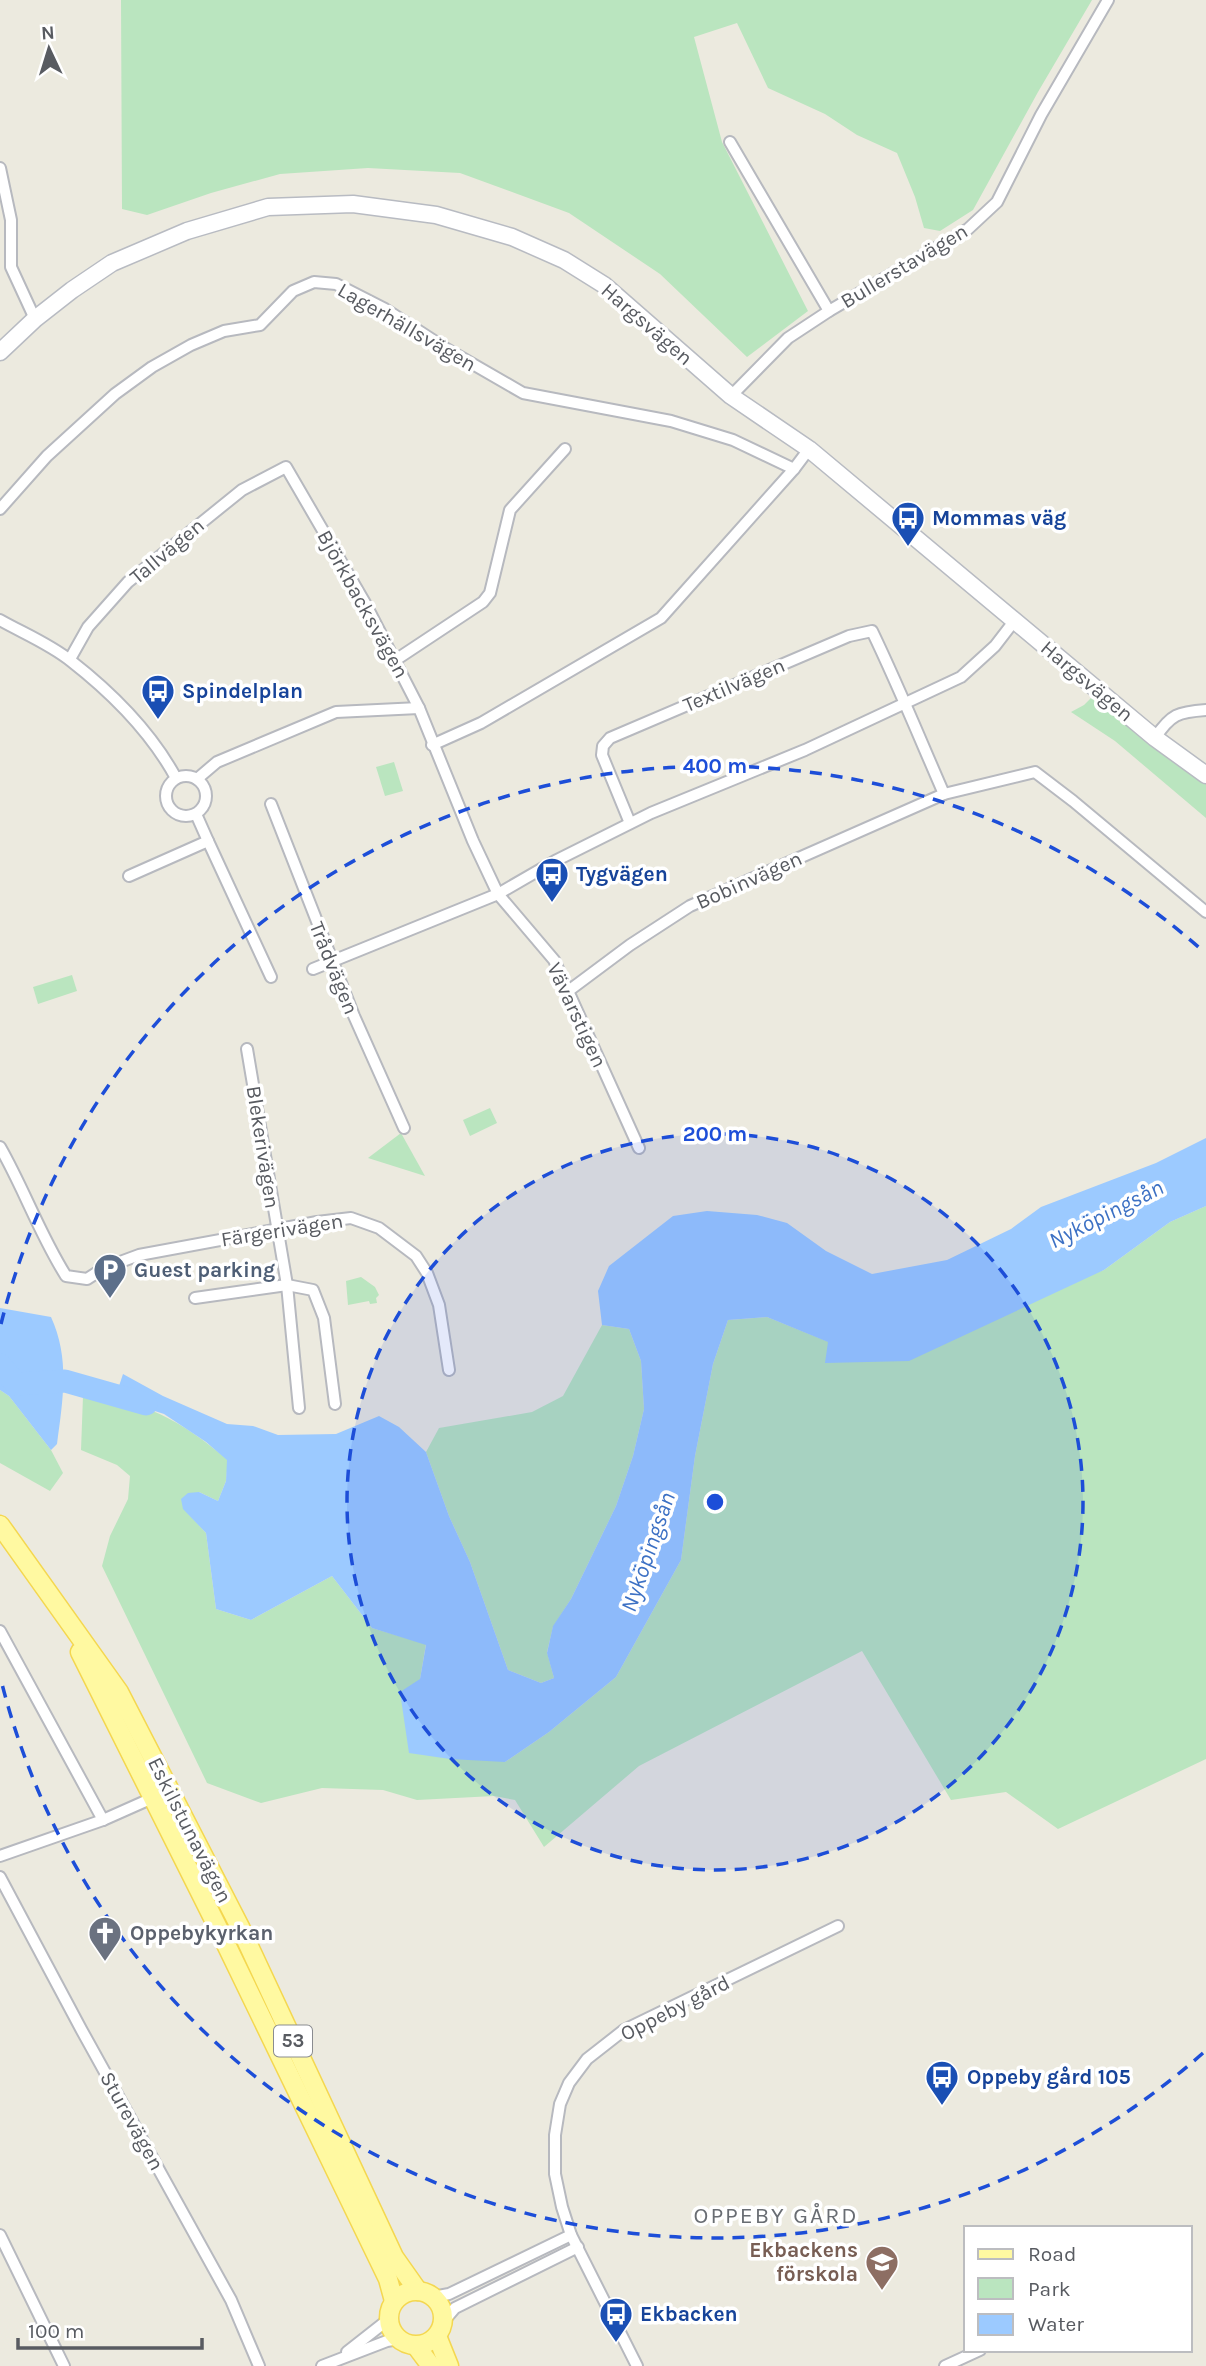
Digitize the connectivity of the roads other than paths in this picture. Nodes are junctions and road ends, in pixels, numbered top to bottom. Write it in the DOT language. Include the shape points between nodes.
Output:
graph roads {
  1 [pos="1108,0"];
  2 [pos="730,142"];
  3 [pos="0,168"];
  4 [pos="829,312"];
  5 [pos="35,319"];
  6 [pos="0,352"];
  7 [pos="731,396"];
  8 [pos="565,449"];
  9 [pos="809,449"];
  10 [pos="286,467"];
  11 [pos="794,469"];
  12 [pos="0,509"];
  13 [pos="0,620"];
  14 [pos="1015,620"];
  15 [pos="70,659"];
  16 [pos="394,661"];
  17 [pos="907,704"];
  18 [pos="418,708"];
  19 [pos="1206,710"];
  20 [pos="1155,737"];
  21 [pos="432,745"];
  22 [pos="1206,775"];
  23 [pos="176,778"];
  24 [pos="197,779"];
  25 [pos="944,794"];
  26 [pos="271,804"];
  27 [pos="196,814"];
  28 [pos="630,824"];
  29 [pos="208,841"];
  30 [pos="129,876"];
  31 [pos="498,894"];
  32 [pos="1206,912"];
  33 [pos="332,962"];
  34 [pos="313,969"];
  35 [pos="271,977"];
  36 [pos="566,992"];
  37 [pos="247,1049"];
  38 [pos="404,1128"];
  39 [pos="0,1147"];
  40 [pos="639,1148"];
  41 [pos="276,1230"];
  42 [pos="286,1285"];
  43 [pos="195,1297"];
  44 [pos="449,1370"];
  45 [pos="335,1404"];
  46 [pos="299,1408"];
  47 [pos="0,1525"];
  48 [pos="58,1605"];
  49 [pos="0,1631"];
  50 [pos="169,1789"];
  51 [pos="153,1799"];
  52 [pos="103,1820"];
  53 [pos="0,1856"];
  54 [pos="0,1877"];
  55 [pos="838,1926"];
  56 [pos="0,2235"];
  57 [pos="571,2235"];
  58 [pos="578,2248"];
  59 [pos="425,2294"];
  60 [pos="394,2301"];
  61 [pos="389,2319"];
  62 [pos="440,2329"];
  63 [pos="398,2339"];
  64 [pos="416,2346"];
  65 [pos="976,2352"];
  66 [pos="338,2359"];
  67 [pos="64,2366"];
  68 [pos="259,2366"];
  69 [pos="322,2366"];
  70 [pos="431,2366"];
  71 [pos="449,2366"];
  72 [pos="637,2366"];
  73 [pos="945,2366"];
  1 -- 4 [label="street, Bullerstavägen" via="997,202 968,229"];
  2 -- 4 [label="street"];
  3 -- 5 [label="street" via="11,220 11,267"];
  4 -- 7 [label="street, Bullerstavägen" via="788,338"];
  5 -- 6 [label="street, Hargsvägen"];
  5 -- 7 [label="street, Hargsvägen" via="112,263 187,231 268,207 353,204 436,215 512,237 564,260 604,285"];
  7 -- 9 [label="street, Hargsvägen"];
  8 -- 16 [label="street" via="510,510 490,593"];
  9 -- 11 [label="street"];
  9 -- 14 [label="street, Hargsvägen"];
  10 -- 15 [label="street, Tallvägen" via="242,490 128,582 88,627"];
  10 -- 16 [label="street, Björkbacksvägen"];
  11 -- 12 [label="street, Lagerhällsvägen" via="733,440 671,421 523,393 373,303 337,284 314,282 293,291 260,325 224,331 152,367 47,456"];
  11 -- 21 [label="street" via="661,618 481,723"];
  13 -- 15 [label="street"];
  14 -- 17 [label="street" via="961,677"];
  14 -- 20 [label="street, Hargsvägen"];
  15 -- 23 [label="street" via="142,727"];
  16 -- 18 [label="street, Björkbacksvägen"];
  17 -- 25 [label="street"];
  17 -- 28 [label="street"];
  17 -- 28 [label="street, Textilvägen" via="872,631 849,636 610,738 602,755"];
  18 -- 21 [label="street, Björkbacksvägen"];
  18 -- 24 [label="street" via="336,712 217,762"];
  19 -- 20 [label="street" via="1167,719"];
  20 -- 22 [label="street, Hargsvägen"];
  21 -- 31 [label="street"];
  23 -- 24 [label="street"];
  23 -- 27 [label="street" via="167,789 167,803 182,816"];
  24 -- 27 [label="street" via="206,794 204,806"];
  25 -- 32 [label="street, Bobinvägen" via="1035,772"];
  25 -- 36 [label="street, Bobinvägen" via="690,906"];
  26 -- 33 [label="street, Trådvägen"];
  27 -- 29 [label="street"];
  28 -- 31 [label="street"];
  29 -- 30 [label="street"];
  29 -- 35 [label="street"];
  31 -- 33 [label="street"];
  31 -- 36 [label="street, Vävarstigen" via="554,960"];
  33 -- 34 [label="street"];
  33 -- 38 [label="street, Trådvägen"];
  36 -- 40 [label="street, Vävarstigen"];
  37 -- 41 [label="street, Blekerivägen"];
  39 -- 41 [label="street, Färgerivägen" via="66,1276 87,1279 139,1255"];
  41 -- 42 [label="street, Blekerivägen"];
  41 -- 44 [label="street, Färgerivägen" via="351,1218 379,1228 416,1256 439,1305"];
  42 -- 43 [label="street"];
  42 -- 45 [label="street" via="313,1290 324,1318"];
  42 -- 46 [label="street, Blekerivägen"];
  47 -- 48 [label="main road, Eskilstunavägen / 53"];
  48 -- 50 [label="main road, Eskilstunavägen / 53" via="119,1692"];
  48 -- 51 [label="main road, Eskilstunavägen / 53"];
  49 -- 52 [label="street"];
  50 -- 51 [label="street"];
  50 -- 59 [label="main road, Eskilstunavägen / 53" via="240,1927 394,2257"];
  51 -- 52 [label="street"];
  51 -- 60 [label="main road, Eskilstunavägen / 53" via="382,2266"];
  52 -- 53 [label="street"];
  54 -- 68 [label="street, Sturevägen" via="231,2300"];
  55 -- 57 [label="street, Oppeby gård" via="624,2030 587,2059 560,2104 555,2134 555,2174"];
  56 -- 67 [label="street"];
  57 -- 58 [label="street, Oppeby gård"];
  57 -- 59 [label="street" via="449,2294"];
  58 -- 62 [label="street" via="455,2308"];
  58 -- 72 [label="street, Oppeby gård"];
  59 -- 60 [label="main road" via="409,2292"];
  59 -- 62 [label="main road, 53" via="442,2308"];
  60 -- 61 [label="main road"];
  61 -- 63 [label="main road"];
  61 -- 66 [label="street"];
  62 -- 64 [label="main road"];
  62 -- 71 [label="main road, 53"];
  63 -- 64 [label="main road"];
  63 -- 66 [label="street"];
  64 -- 70 [label="main road"];
  65 -- 73 [label="street"];
  66 -- 69 [label="street"];
}
